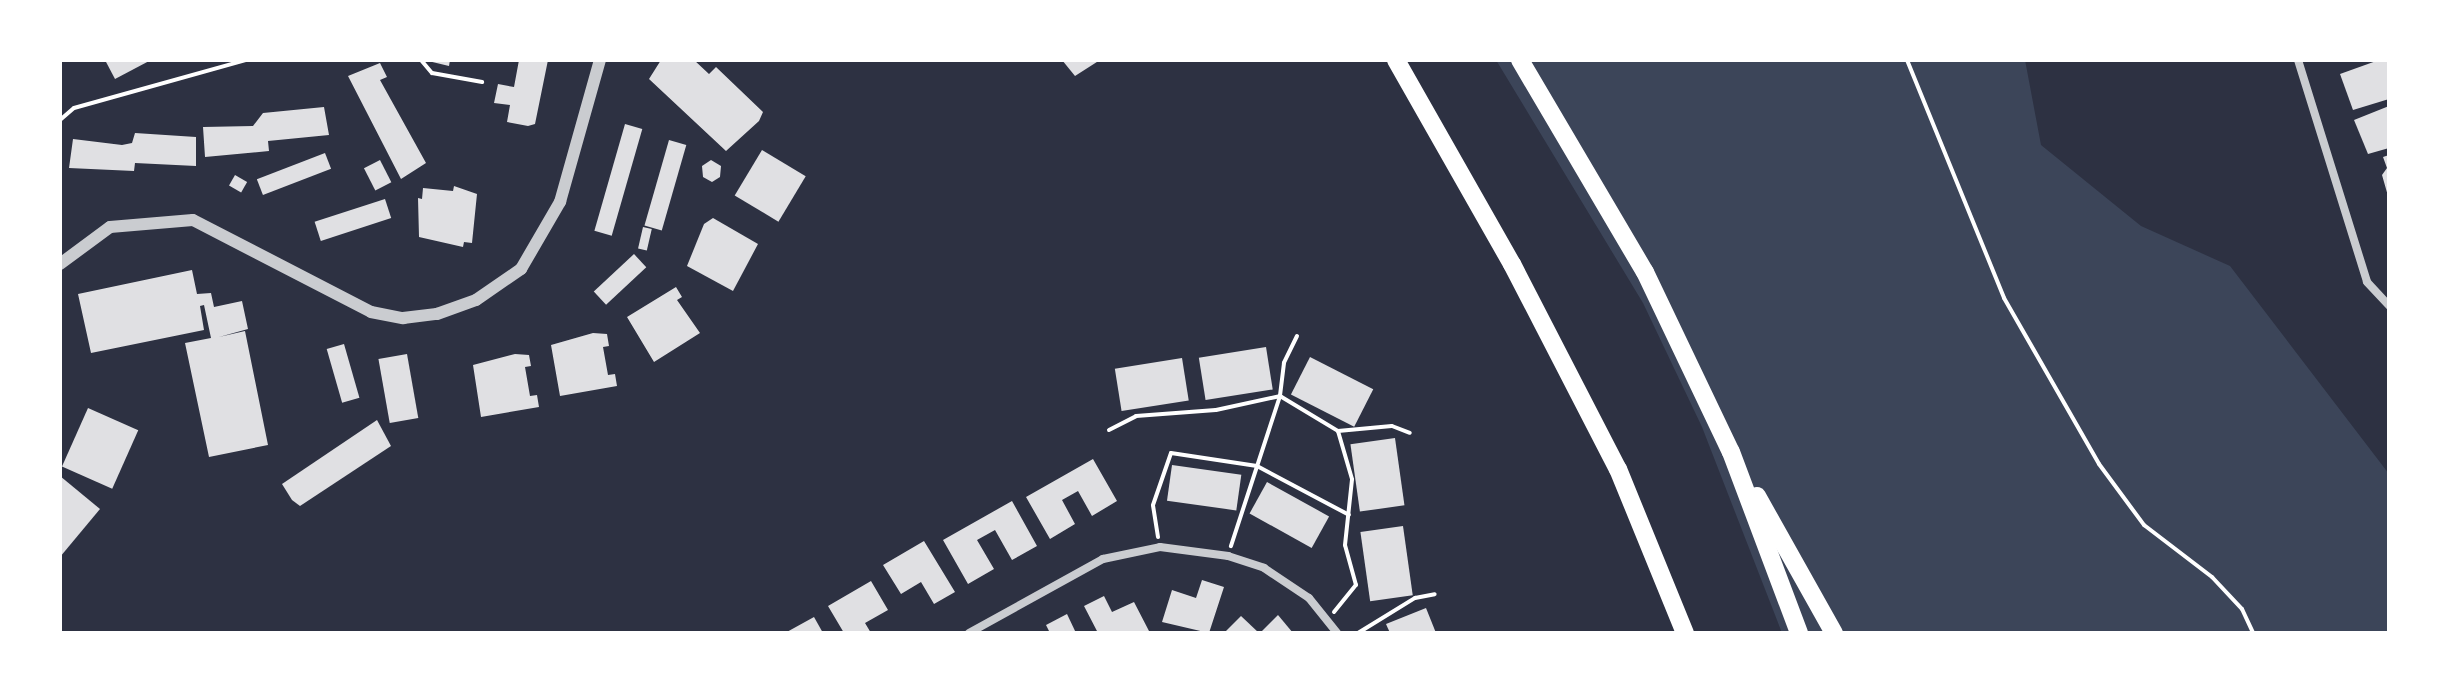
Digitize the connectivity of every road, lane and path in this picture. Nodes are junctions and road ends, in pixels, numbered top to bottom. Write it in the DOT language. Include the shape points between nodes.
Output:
graph roads {
  1 [pos="246,60"];
  2 [pos="421,60"];
  3 [pos="600,60"];
  4 [pos="1396,60"];
  5 [pos="1520,60"];
  6 [pos="1907,60"];
  7 [pos="2298,60"];
  8 [pos="482,82"];
  9 [pos="60,120"];
  10 [pos="60,264"];
  11 [pos="2389,306"];
  12 [pos="1297,336"];
  13 [pos="1280,396"];
  14 [pos="1109,430"];
  15 [pos="1338,431"];
  16 [pos="1410,433"];
  17 [pos="1731,452"];
  18 [pos="1257,466"];
  19 [pos="1349,515"];
  20 [pos="1160,547"];
  21 [pos="1228,556"];
  22 [pos="1435,594"];
  23 [pos="1326,618"];
  24 [pos="969,633"];
  25 [pos="1337,633"];
  26 [pos="1358,633"];
  27 [pos="1685,633"];
  28 [pos="1799,633"];
  29 [pos="1834,633"];
  30 [pos="2253,633"];
  1 -- 9 [label="path" via="74,108"];
  2 -- 8 [label="path" via="432,73"];
  3 -- 10 [label="street" via="560,202 521,269 476,300 426,316 371,312 193,220 110,227"];
  4 -- 27 [label="highway" via="1512,264 1618,469"];
  5 -- 17 [label="highway" via="1645,272"];
  6 -- 30 [label="path" via="2004,298 2099,464 2144,525 2212,577 2242,609"];
  7 -- 11 [label="street" via="2367,282"];
  12 -- 13 [label="path" via="1284,363"];
  13 -- 14 [label="path" via="1216,410 1136,416"];
  13 -- 15 [label="path"];
  13 -- 18 [label="path"];
  15 -- 16 [label="path" via="1392,426"];
  15 -- 19 [label="path" via="1352,479"];
  17 -- 28 [label="highway"];
  17 -- 29 [label="highway"];
  18 -- 19 [label="path"];
  18 -- 20 [label="path" via="1171,453 1153,505"];
  18 -- 21 [label="path"];
  19 -- 23 [label="path" via="1345,545 1356,585"];
  20 -- 21 [label="street"];
  20 -- 24 [label="street" via="1103,559"];
  21 -- 23 [label="street" via="1264,568 1309,598"];
  22 -- 26 [label="path" via="1415,598"];
  23 -- 25 [label="street"];
}
